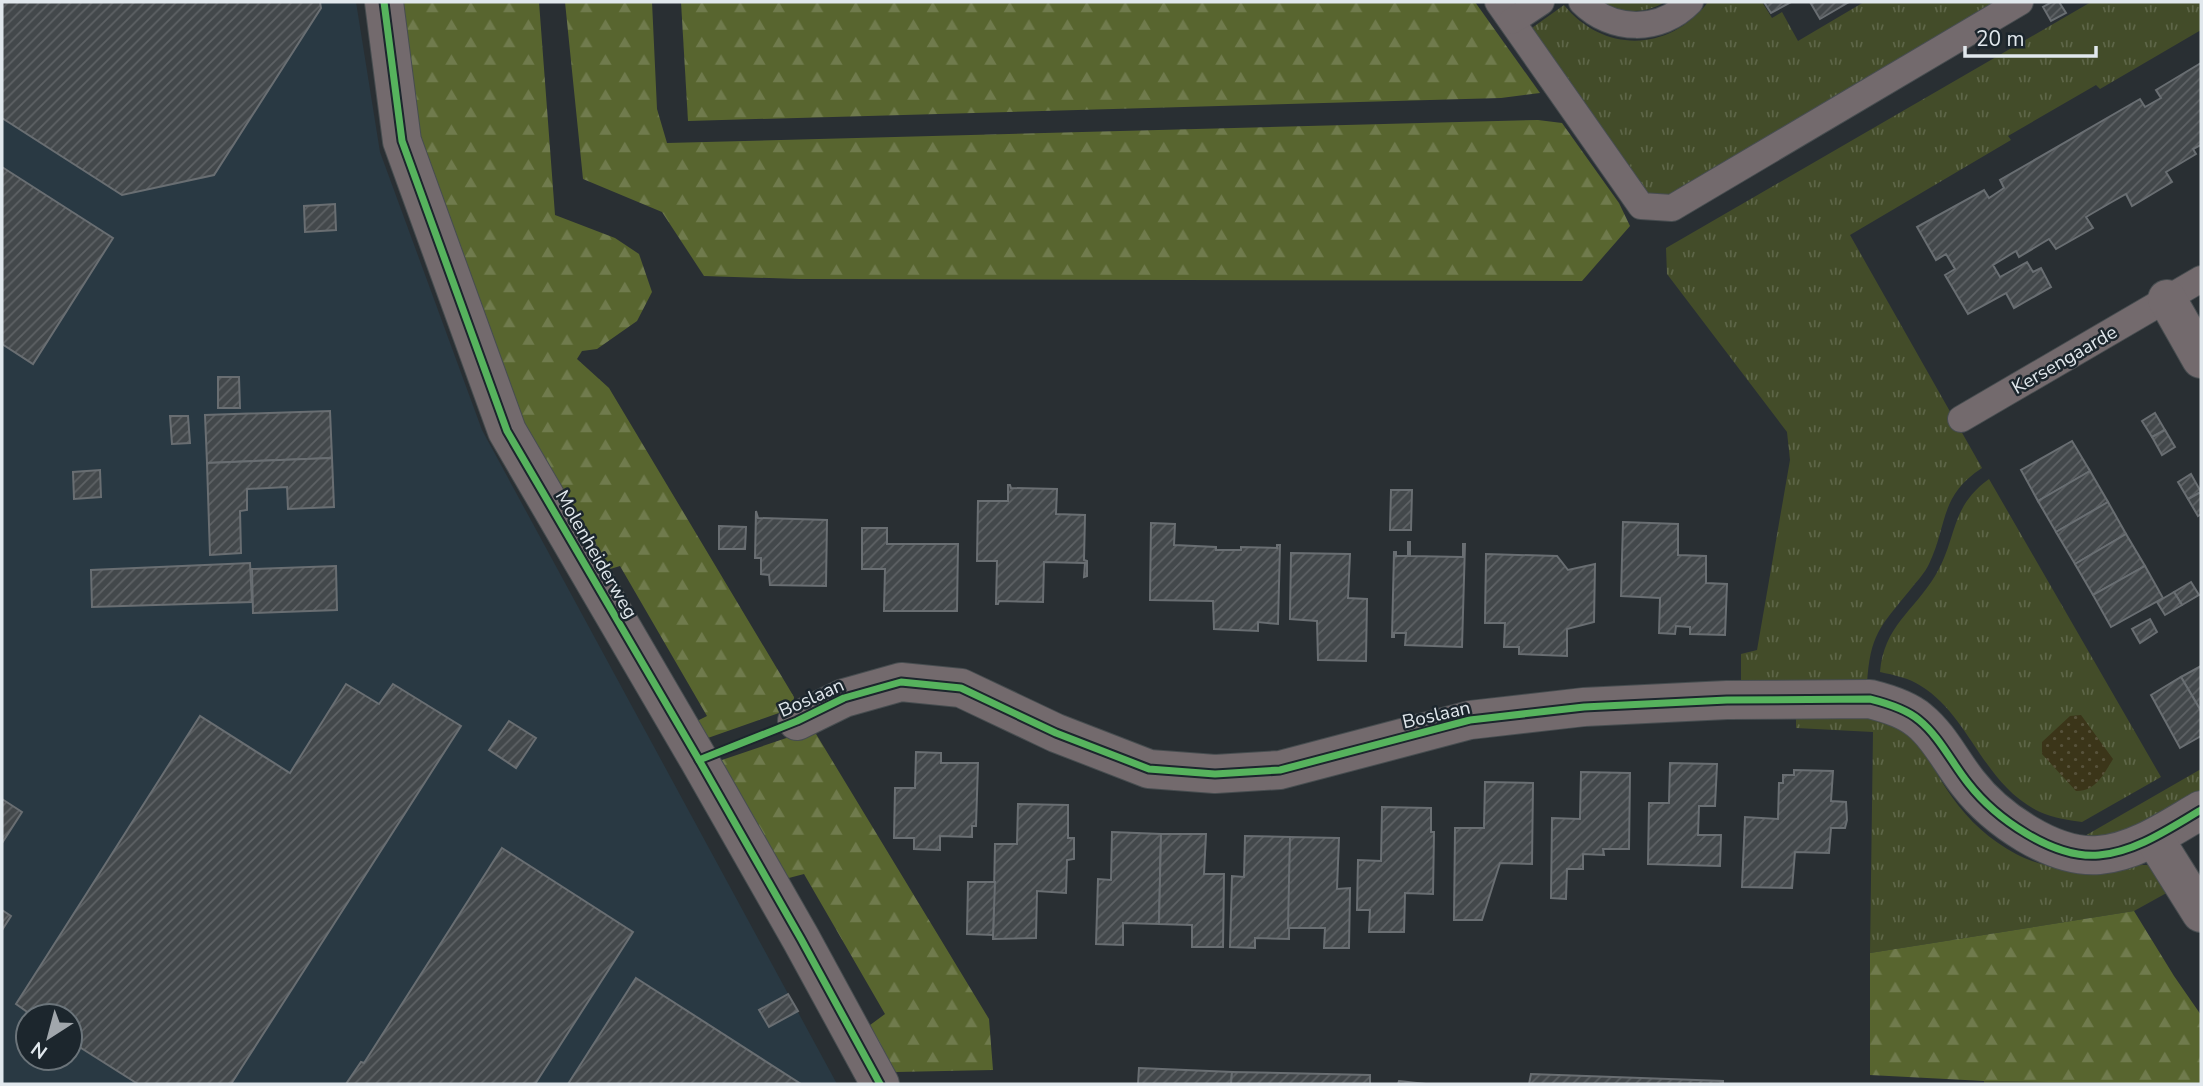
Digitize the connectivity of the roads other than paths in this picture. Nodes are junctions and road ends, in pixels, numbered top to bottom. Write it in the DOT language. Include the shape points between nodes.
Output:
graph roads {
  1 [pos="384,2"];
  2 [pos="1541,2"];
  3 [pos="1582,2"];
  4 [pos="1690,2"];
  5 [pos="2020,2"];
  6 [pos="1505,12"];
  7 [pos="2201,279"];
  8 [pos="2167,299"];
  9 [pos="2201,359"];
  10 [pos="1961,419"];
  11 [pos="797,721"];
  12 [pos="2201,810"];
  13 [pos="2154,838"];
  14 [pos="2201,913"];
  15 [pos="880,1084"];
  1 -- 15 [label="street, Molenheiderweg" via="402,141 507,431 788,915"];
  2 -- 6 [label="lane"];
  3 -- 4 [label="lane" via="1610,21 1630,26 1671,17"];
  5 -- 6 [label="lane" via="1672,208 1641,206"];
  7 -- 8 [label="lane, Kersengaarde"];
  8 -- 9 [label="street"];
  8 -- 10 [label="lane, Kersengaarde"];
  11 -- 13 [label="street, Boslaan" via="844,698 901,682 961,688 1056,733 1149,769 1214,774 1280,770 1470,720 1584,707 1870,699 1919,719 1968,785 1999,817 2024,834 2067,852 2098,855"];
  12 -- 13 [label="street"];
  13 -- 14 [label="street"];
}
